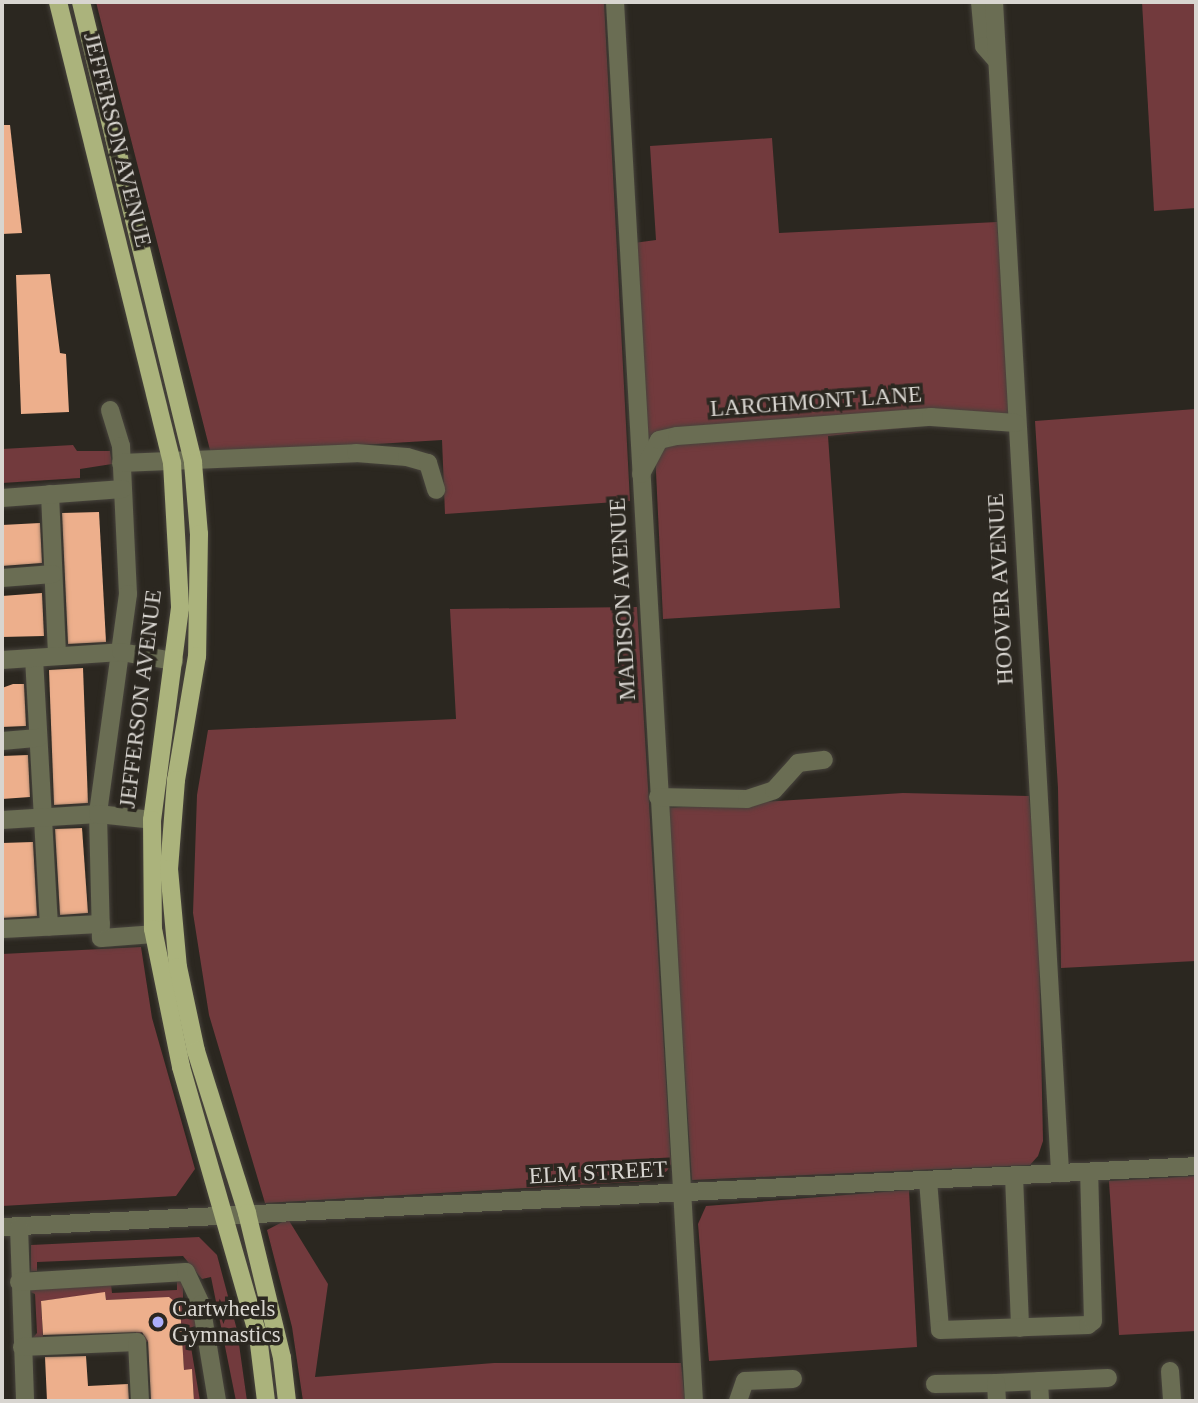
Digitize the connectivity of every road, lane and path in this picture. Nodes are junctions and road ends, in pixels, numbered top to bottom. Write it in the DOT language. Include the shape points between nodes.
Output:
graph roads {
  1 [pos="58,2"];
  2 [pos="81,2"];
  3 [pos="615,2"];
  4 [pos="980,2"];
  5 [pos="994,2"];
  6 [pos="996,61"];
  7 [pos="77,81"];
  8 [pos="124,178"];
  9 [pos="110,410"];
  10 [pos="1016,423"];
  11 [pos="121,463"];
  12 [pos="172,463"];
  13 [pos="193,463"];
  14 [pos="640,474"];
  15 [pos="123,489"];
  16 [pos="436,490"];
  17 [pos="50,494"];
  18 [pos="2,498"];
  19 [pos="53,575"];
  20 [pos="2,578"];
  21 [pos="121,652"];
  22 [pos="57,656"];
  23 [pos="34,658"];
  24 [pos="2,660"];
  25 [pos="174,661"];
  26 [pos="38,738"];
  27 [pos="2,741"];
  28 [pos="824,760"];
  29 [pos="658,797"];
  30 [pos="98,814"];
  31 [pos="43,817"];
  32 [pos="2,820"];
  33 [pos="152,820"];
  34 [pos="172,916"];
  35 [pos="101,924"];
  36 [pos="49,927"];
  37 [pos="2,929"];
  38 [pos="154,934"];
  39 [pos="1196,1166"];
  40 [pos="1089,1172"];
  41 [pos="1060,1173"];
  42 [pos="1014,1176"];
  43 [pos="928,1180"];
  44 [pos="682,1194"];
  45 [pos="247,1213"];
  46 [pos="223,1214"];
  47 [pos="10,1227"];
  48 [pos="19,1282"];
  49 [pos="1020,1328"];
  50 [pos="22,1347"];
  51 [pos="1170,1371"];
  52 [pos="1108,1378"];
  53 [pos="793,1379"];
  54 [pos="1040,1381"];
  55 [pos="935,1384"];
  56 [pos="996,1392"];
  57 [pos="25,1401"];
  58 [pos="140,1401"];
  59 [pos="217,1401"];
  60 [pos="266,1401"];
  61 [pos="287,1401"];
  62 [pos="694,1401"];
  63 [pos="738,1401"];
  64 [pos="1040,1401"];
  65 [pos="1172,1401"];
  1 -- 7 [label="main road, JEFFERSON AVENUE"];
  2 -- 8 [label="main road, JEFFERSON AVENUE"];
  3 -- 14 [label="street, MADISON AVENUE"];
  4 -- 6 [label="street" via="984,46"];
  5 -- 6 [label="street, HOOVER AVENUE"];
  6 -- 10 [label="street, HOOVER AVENUE"];
  7 -- 8 [label="main road" via="91,93 100,132"];
  7 -- 12 [label="main road, JEFFERSON AVENUE"];
  8 -- 13 [label="main road, JEFFERSON AVENUE"];
  9 -- 11 [label="street"];
  10 -- 14 [label="street, LARCHMONT LANE" via="932,417 850,427 677,436 659,440"];
  10 -- 41 [label="street, HOOVER AVENUE"];
  11 -- 12 [label="street"];
  11 -- 15 [label="street"];
  12 -- 13 [label="street"];
  12 -- 25 [label="main road, JEFFERSON AVENUE" via="180,608"];
  13 -- 16 [label="street" via="356,453 407,457 428,463"];
  13 -- 34 [label="main road, JEFFERSON AVENUE" via="200,534 197,656 176,780"];
  14 -- 29 [label="street, MADISON AVENUE"];
  15 -- 17 [label="street"];
  15 -- 21 [label="street" via="128,594"];
  17 -- 18 [label="street"];
  17 -- 19 [label="street"];
  19 -- 20 [label="street"];
  19 -- 22 [label="street"];
  21 -- 22 [label="street"];
  21 -- 25 [label="street"];
  21 -- 30 [label="street"];
  22 -- 23 [label="street"];
  23 -- 24 [label="street"];
  23 -- 26 [label="street"];
  25 -- 33 [label="main road, JEFFERSON AVENUE"];
  26 -- 27 [label="street"];
  26 -- 31 [label="street"];
  28 -- 29 [label="street" via="798,763 774,790 747,799"];
  29 -- 44 [label="street, MADISON AVENUE"];
  30 -- 31 [label="street"];
  30 -- 33 [label="street"];
  30 -- 35 [label="street"];
  31 -- 32 [label="street"];
  31 -- 36 [label="street"];
  33 -- 34 [label="main road" via="160,831 162,884"];
  33 -- 38 [label="main road, JEFFERSON AVENUE"];
  34 -- 45 [label="main road, JEFFERSON AVENUE" via="196,1051"];
  35 -- 36 [label="street"];
  35 -- 38 [label="street" via="102,938"];
  36 -- 37 [label="street"];
  38 -- 46 [label="main road, JEFFERSON AVENUE" via="180,1067"];
  39 -- 40 [label="street, ELM STREET"];
  40 -- 41 [label="street, ELM STREET"];
  40 -- 49 [label="street" via="1093,1321"];
  41 -- 42 [label="street, ELM STREET"];
  42 -- 43 [label="street, ELM STREET"];
  42 -- 49 [label="street"];
  43 -- 44 [label="street, ELM STREET"];
  43 -- 49 [label="street" via="938,1327 943,1332"];
  44 -- 45 [label="street, ELM STREET"];
  44 -- 62 [label="street, MADISON AVENUE"];
  45 -- 46 [label="street, ELM STREET"];
  45 -- 61 [label="main road, JEFFERSON AVENUE" via="282,1357"];
  46 -- 47 [label="street, ELM STREET"];
  46 -- 60 [label="main road, JEFFERSON AVENUE" via="258,1336"];
  47 -- 48 [label="street"];
  48 -- 50 [label="street"];
  48 -- 59 [label="street" via="186,1272 201,1304"];
  50 -- 57 [label="street"];
  50 -- 58 [label="street" via="136,1342"];
  51 -- 65 [label="street"];
  52 -- 54 [label="street"];
  53 -- 63 [label="street" via="745,1381"];
  54 -- 56 [label="street"];
  54 -- 64 [label="street"];
  55 -- 56 [label="street"];
}
